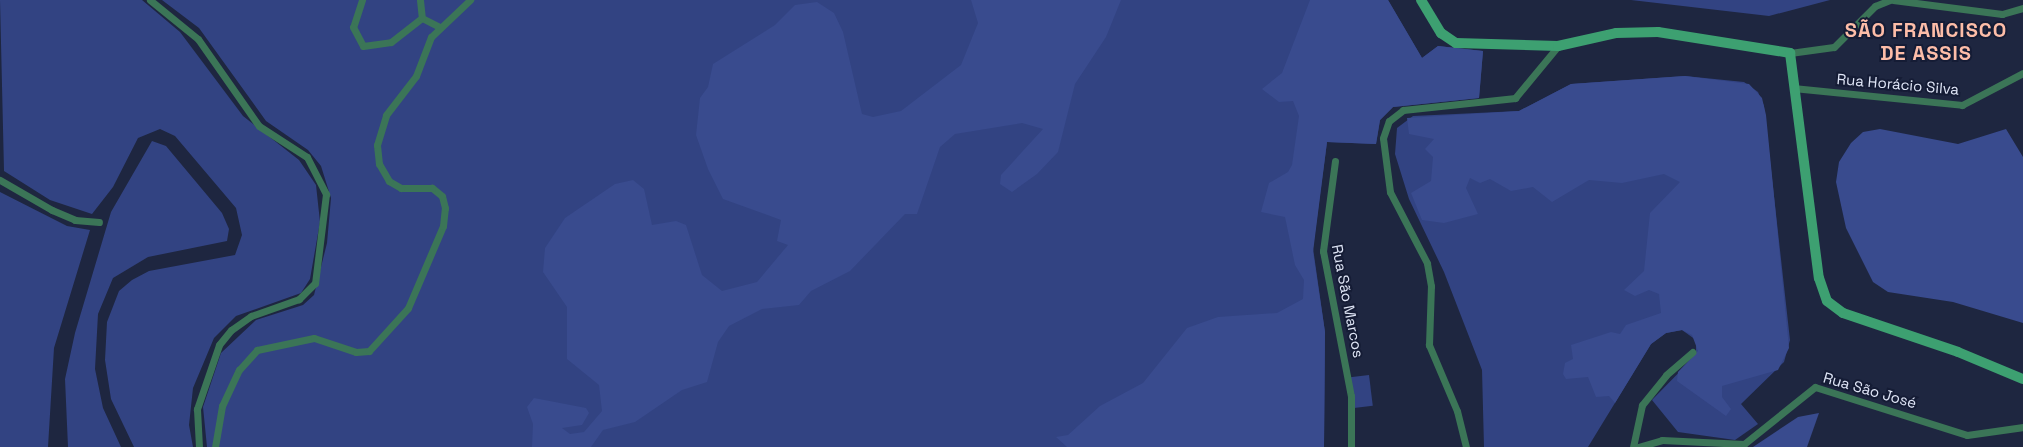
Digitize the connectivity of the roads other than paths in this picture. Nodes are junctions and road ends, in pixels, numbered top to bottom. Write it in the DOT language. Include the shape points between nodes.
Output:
graph roads {
  1 [pos="150,0"];
  2 [pos="362,0"];
  3 [pos="420,0"];
  4 [pos="470,0"];
  5 [pos="1421,0"];
  6 [pos="1892,0"];
  7 [pos="2023,8"];
  8 [pos="422,18"];
  9 [pos="440,27"];
  10 [pos="1558,46"];
  11 [pos="1790,53"];
  12 [pos="2023,72"];
  13 [pos="1793,88"];
  14 [pos="1335,162"];
  15 [pos="0,180"];
  16 [pos="99,222"];
  17 [pos="1692,352"];
  18 [pos="2023,379"];
  19 [pos="1638,418"];
  20 [pos="2023,427"];
  21 [pos="1654,441"];
  22 [pos="200,447"];
  23 [pos="215,447"];
  24 [pos="1351,447"];
  25 [pos="1466,447"];
  26 [pos="1634,447"];
  27 [pos="1638,447"];
  1 -- 22 [label="street" via="198,39 259,126 307,157 326,194 315,282 299,300 251,316 231,330 219,345 197,409"];
  2 -- 8 [label="street" via="353,27 363,46 391,42"];
  3 -- 8 [label="street"];
  4 -- 9 [label="street"];
  5 -- 10 [label="street" via="1436,27 1453,42"];
  6 -- 7 [label="street" via="2002,14"];
  6 -- 11 [label="street" via="1875,6 1834,47"];
  8 -- 9 [label="street"];
  9 -- 23 [label="street" via="427,42 416,76 386,115 376,145 378,164 389,180 401,188 432,188 442,196 446,208 443,226 408,308 368,350 356,352 314,338 257,350 239,370 222,406"];
  10 -- 11 [label="street" via="1616,33 1658,32"];
  10 -- 25 [label="street" via="1515,98 1403,110 1389,121 1383,138 1390,192 1427,263 1431,286 1429,345 1456,411"];
  11 -- 13 [label="street"];
  12 -- 13 [label="street, Rua Horácio Silva" via="1962,104"];
  13 -- 18 [label="street" via="1819,278 1828,301 1840,312"];
  14 -- 24 [label="street, Rua São Marcos" via="1322,251 1351,396"];
  15 -- 16 [label="street" via="75,220"];
  17 -- 19 [label="street" via="1666,375"];
  19 -- 21 [label="street" via="1639,437"];
  19 -- 26 [label="street"];
  20 -- 21 [label="street, Rua São José" via="1970,435 1815,387 1744,444"];
  21 -- 27 [label="street, Rua São José"];
}
